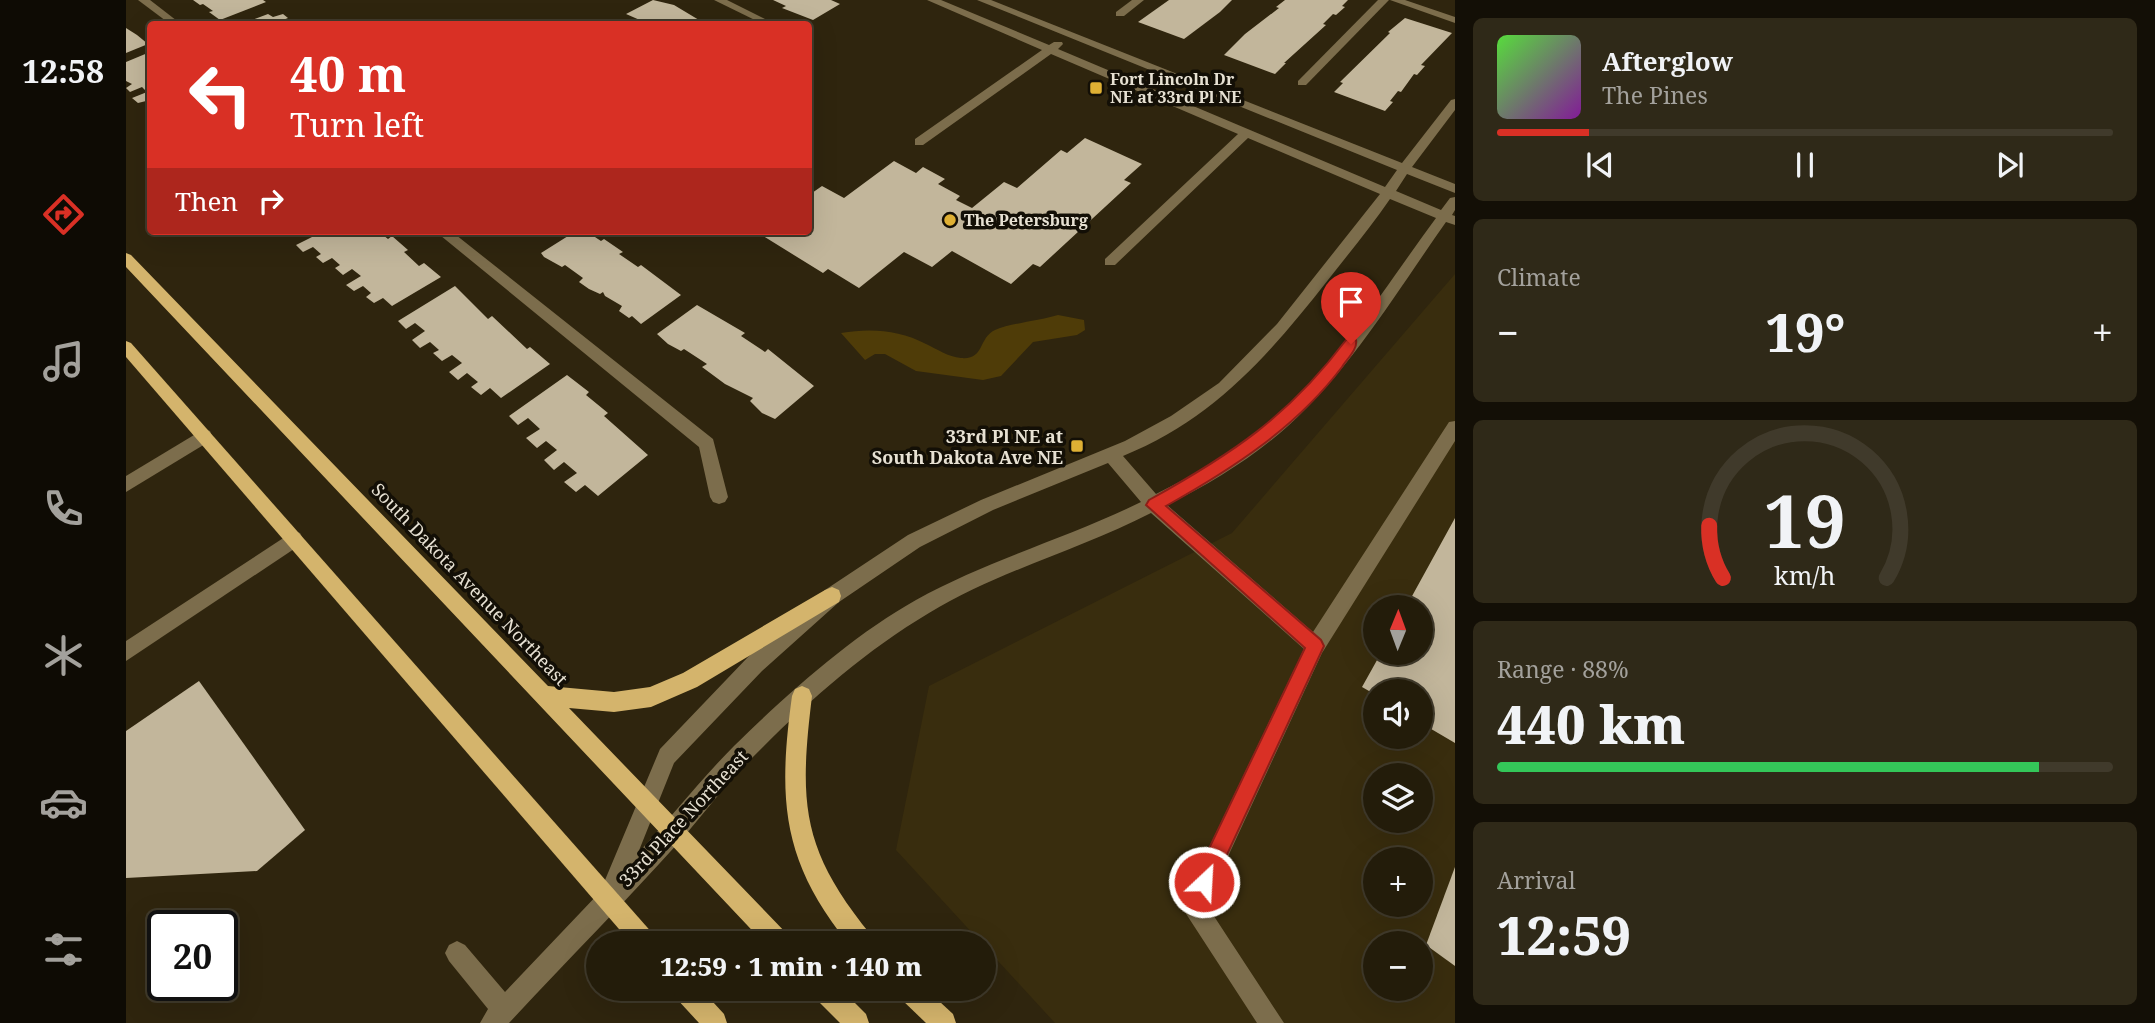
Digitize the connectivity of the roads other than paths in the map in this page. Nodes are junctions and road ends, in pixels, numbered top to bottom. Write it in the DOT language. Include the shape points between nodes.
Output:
graph roads {
  1 [pos="144,0"];
  2 [pos="719,0"];
  3 [pos="932,0"];
  4 [pos="982,0"];
  5 [pos="1139,0"];
  6 [pos="1384,0"];
  7 [pos="1395,0"];
  8 [pos="1120,14"];
  9 [pos="1455,20"];
  10 [pos="172,21"];
  11 [pos="764,21"];
  12 [pos="1069,35"];
  13 [pos="1051,50"];
  14 [pos="1302,83"];
  15 [pos="1455,102"];
  16 [pos="1245,134"];
  17 [pos="919,142"];
  18 [pos="1404,169"];
  19 [pos="1455,189"];
  20 [pos="1387,193"];
  21 [pos="1455,201"];
  22 [pos="1449,219"];
  23 [pos="447,235"];
  24 [pos="126,258"];
  25 [pos="1110,262"];
  26 [pos="126,347"];
  27 [pos="1455,427"];
  28 [pos="204,436"];
  29 [pos="1112,455"];
  30 [pos="126,485"];
  31 [pos="719,497"];
  32 [pos="1154,505"];
  33 [pos="294,539"];
  34 [pos="832,596"];
  35 [pos="1315,646"];
  36 [pos="126,652"];
  37 [pos="541,695"];
  38 [pos="803,696"];
  39 [pos="647,805"];
  40 [pos="673,832"];
  41 [pos="607,900"];
  42 [pos="635,931"];
  43 [pos="768,931"];
  44 [pos="853,931"];
  45 [pos="457,953"];
  46 [pos="696,1001"];
  47 [pos="836,1001"];
  48 [pos="921,1001"];
  49 [pos="498,1017"];
  50 [pos="715,1023"];
  51 [pos="857,1023"];
  52 [pos="944,1023"];
  53 [pos="1272,1023"];
  1 -- 10 [label="street"];
  2 -- 11 [label="street"];
  3 -- 13 [label="street"];
  4 -- 12 [label="street"];
  5 -- 8 [label="street"];
  6 -- 14 [label="street"];
  7 -- 9 [label="street"];
  12 -- 13 [label="street"];
  12 -- 18 [label="street"];
  13 -- 16 [label="street"];
  13 -- 17 [label="street"];
  15 -- 18 [label="street, 33rd Place Northeast"];
  16 -- 20 [label="street"];
  16 -- 25 [label="street"];
  18 -- 19 [label="street"];
  18 -- 20 [label="street, 33rd Place Northeast"];
  20 -- 22 [label="street"];
  20 -- 29 [label="street, 33rd Place Northeast" via="1244,370 1186,415"];
  21 -- 22 [label="street, 33rd Place Northeast"];
  22 -- 32 [label="street, 33rd Place Northeast" via="1307,398 1217,470"];
  23 -- 31 [label="street" via="707,444"];
  24 -- 37 [label="main road, South Dakota Avenue Northeast"];
  26 -- 28 [label="main road"];
  27 -- 35 [label="street"];
  28 -- 30 [label="street"];
  28 -- 33 [label="main road"];
  29 -- 32 [label="street"];
  29 -- 34 [label="street, 33rd Place Northeast" via="948,523"];
  32 -- 35 [label="street"];
  32 -- 38 [label="street, 33rd Place Northeast" via="1012,563 921,607"];
  33 -- 36 [label="street"];
  33 -- 41 [label="main road"];
  34 -- 37 [label="main road" via="690,680 651,697 614,702"];
  34 -- 39 [label="street, 33rd Place Northeast" via="732,686 667,755"];
  35 -- 53 [label="street" via="1192,906"];
  37 -- 39 [label="main road, South Dakota Avenue Northeast"];
  38 -- 40 [label="street, 33rd Place Northeast" via="740,755"];
  38 -- 44 [label="main road" via="793,765 795,816 814,875"];
  39 -- 40 [label="main road, South Dakota Avenue Northeast"];
  39 -- 41 [label="street, 33rd Place Northeast"];
  40 -- 41 [label="street, 33rd Place Northeast"];
  40 -- 43 [label="main road, South Dakota Avenue Northeast"];
  41 -- 42 [label="main road"];
  41 -- 49 [label="street"];
  45 -- 49 [label="street"];
  46 -- 50 [label="main road"];
  47 -- 51 [label="main road"];
  48 -- 52 [label="main road"];
}
